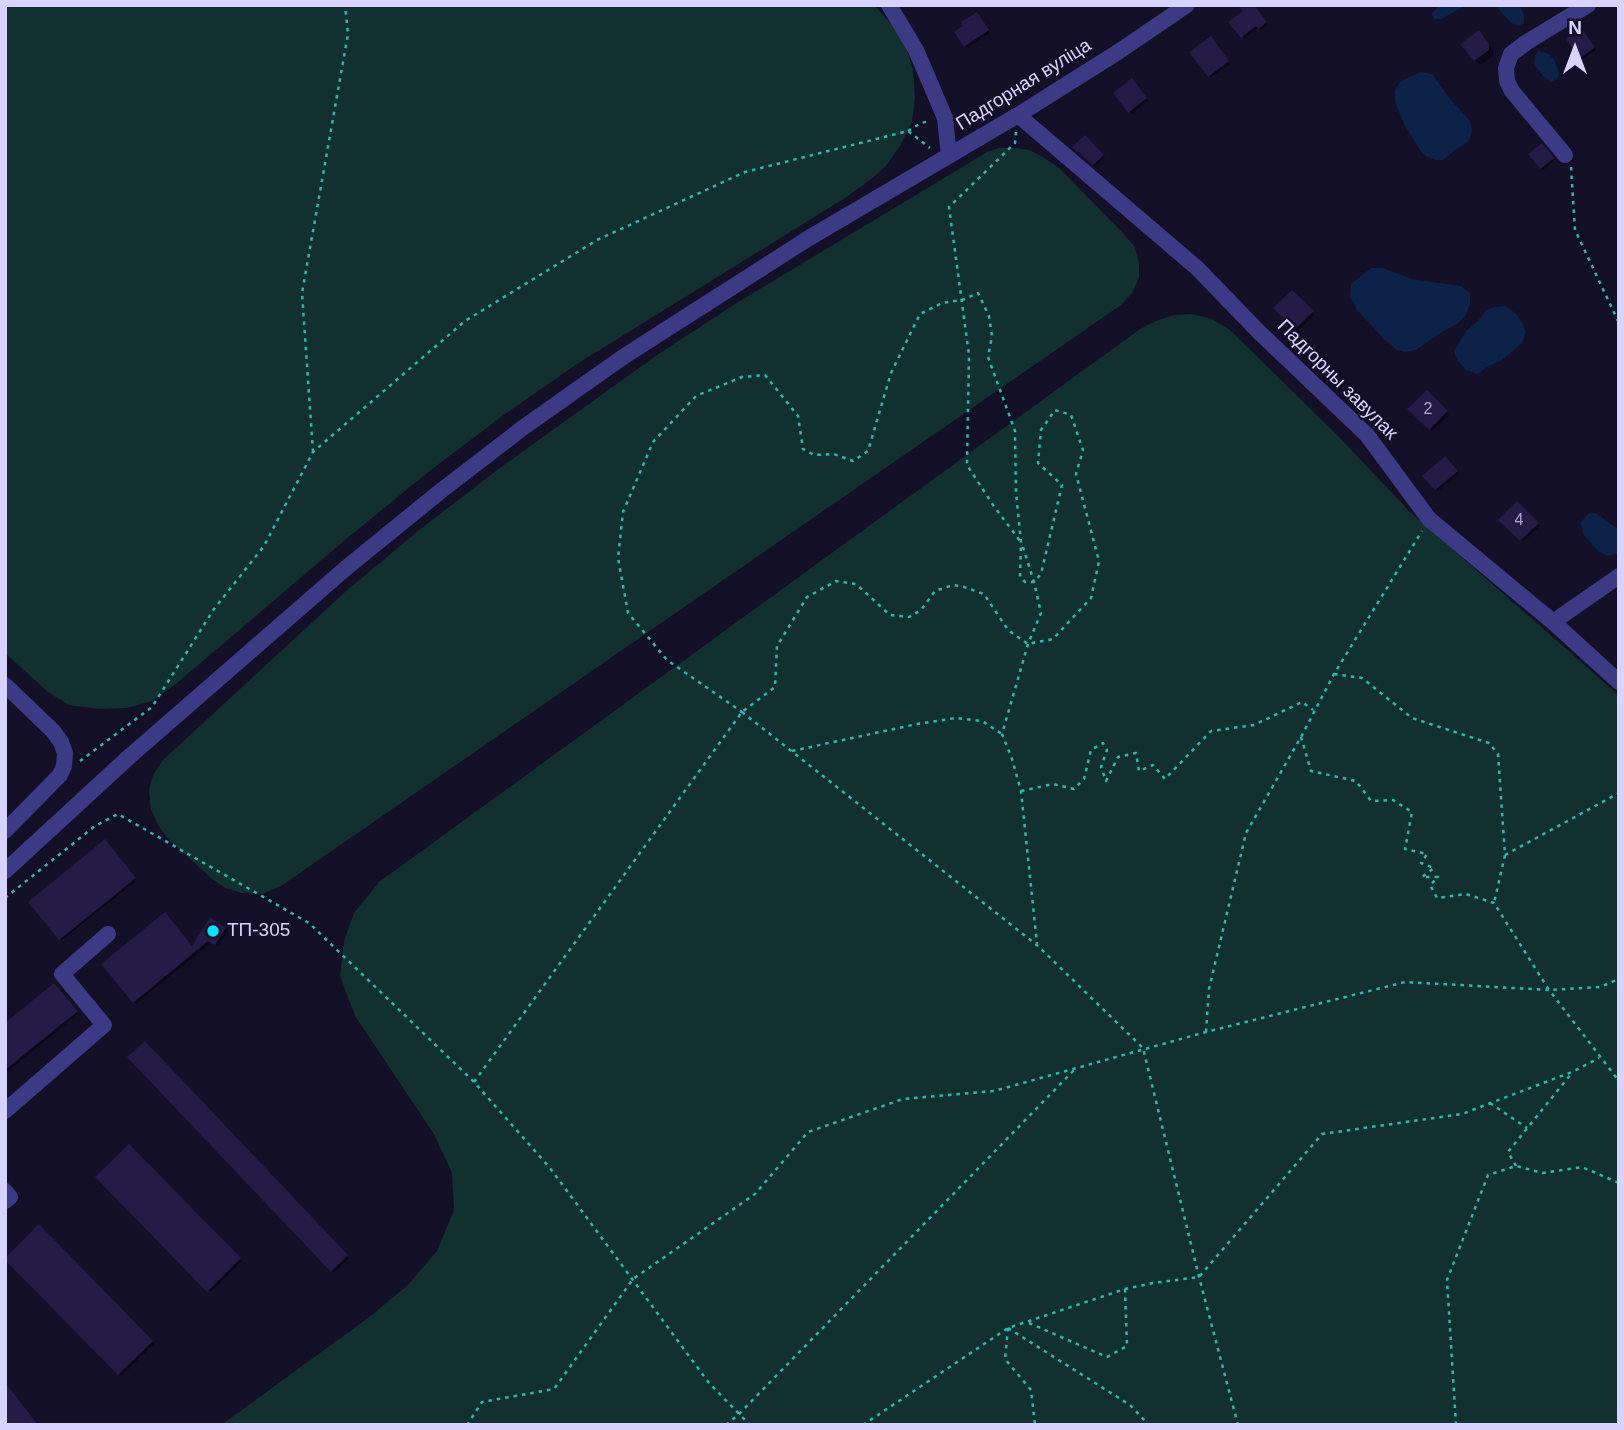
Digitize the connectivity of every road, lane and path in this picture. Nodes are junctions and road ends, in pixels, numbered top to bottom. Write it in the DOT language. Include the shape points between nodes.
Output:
graph roads {
  1 [pos="345,5"];
  2 [pos="889,5"];
  3 [pos="1186,5"];
  4 [pos="1588,5"];
  5 [pos="1018,115"];
  6 [pos="945,118"];
  7 [pos="908,131"];
  8 [pos="1565,155"];
  9 [pos="949,156"];
  10 [pos="962,300"];
  11 [pos="1619,323"];
  12 [pos="313,452"];
  13 [pos="1429,519"];
  14 [pos="1021,542"];
  15 [pos="1619,576"];
  16 [pos="1034,582"];
  17 [pos="1553,622"];
  18 [pos="1028,644"];
  19 [pos="1334,674"];
  20 [pos="1619,682"];
  21 [pos="5,685"];
  22 [pos="1314,710"];
  23 [pos="742,712"];
  24 [pos="1002,734"];
  25 [pos="1301,737"];
  26 [pos="792,751"];
  27 [pos="80,760"];
  28 [pos="1021,791"];
  29 [pos="1619,793"];
  30 [pos="5,831"];
  31 [pos="1505,855"];
  32 [pos="5,872"];
  33 [pos="5,898"];
  34 [pos="1494,903"];
  35 [pos="108,934"];
  36 [pos="1038,946"];
  37 [pos="1619,979"];
  38 [pos="1549,990"];
  39 [pos="1206,1031"];
  40 [pos="1143,1048"];
  41 [pos="1601,1058"];
  42 [pos="1076,1068"];
  43 [pos="1572,1072"];
  44 [pos="1619,1081"];
  45 [pos="474,1082"];
  46 [pos="1490,1103"];
  47 [pos="5,1111"];
  48 [pos="1527,1128"];
  49 [pos="1516,1166"];
  50 [pos="1619,1183"];
  51 [pos="5,1191"];
  52 [pos="5,1201"];
  53 [pos="1199,1277"];
  54 [pos="633,1279"];
  55 [pos="1125,1289"];
  56 [pos="1027,1322"];
  57 [pos="1008,1328"];
  58 [pos="739,1414"];
  59 [pos="467,1425"];
  60 [pos="726,1425"];
  61 [pos="750,1425"];
  62 [pos="863,1425"];
  63 [pos="1035,1425"];
  64 [pos="1149,1425"];
  65 [pos="1238,1425"];
  66 [pos="1456,1425"];
  1 -- 12 [label="path" via="348,34 302,293"];
  2 -- 6 [label="street, Падгорная вуліца" via="916,50"];
  3 -- 5 [label="street, Падгорная вуліца"];
  4 -- 8 [label="street" via="1511,54 1506,68 1511,91"];
  5 -- 9 [label="street, Падгорная вуліца"];
  5 -- 10 [label="path" via="1015,143 949,207"];
  5 -- 13 [label="street, Падгорны завулак" via="1197,268 1367,435"];
  6 -- 7 [label="path"];
  6 -- 9 [label="street, Падгорная вуліца"];
  7 -- 9 [label="path"];
  7 -- 12 [label="path" via="745,172 597,240 465,321"];
  8 -- 11 [label="path" via="1572,169 1576,230"];
  9 -- 32 [label="street" via="725,291 524,427 346,568"];
  10 -- 14 [label="path" via="970,355 967,465"];
  10 -- 14 [label="path" via="978,293 989,316 988,357 1015,431"];
  10 -- 23 [label="path" via="920,314 891,373 868,451 853,461 803,449 798,416 765,375 742,377 696,396 653,442 623,512 618,558 628,613 667,660"];
  12 -- 27 [label="path" via="264,546 214,608 152,707"];
  13 -- 17 [label="street, Падгорны завулак"];
  13 -- 19 [label="path"];
  14 -- 16 [label="path"];
  14 -- 16 [label="path" via="1020,577"];
  15 -- 17 [label="street"];
  16 -- 18 [label="path" via="1041,613"];
  16 -- 18 [label="path" via="1041,574 1062,485 1038,463 1041,430 1055,410 1071,415 1083,450 1076,474 1099,561 1091,598 1053,639"];
  17 -- 20 [label="street, Падгорны завулак"];
  18 -- 23 [label="path" via="1008,630 984,594 953,585 935,591 921,610 909,617 890,615 856,584 836,581 807,597 777,646 775,687"];
  18 -- 24 [label="path"];
  19 -- 22 [label="path"];
  19 -- 31 [label="path" via="1362,678 1412,718 1489,743 1498,754"];
  21 -- 30 [label="street" via="53,732 65,753 60,775"];
  22 -- 25 [label="path"];
  22 -- 28 [label="path" via="1301,702 1254,725 1211,731 1166,779 1153,765 1139,771 1136,753 1118,757 1106,781 1101,767 1107,750 1103,743 1091,750 1084,779 1074,789 1053,783"];
  23 -- 26 [label="path"];
  23 -- 45 [label="path"];
  24 -- 26 [label="path" via="982,721 956,718"];
  24 -- 28 [label="path"];
  25 -- 34 [label="path" via="1311,771 1356,781 1371,801 1393,800 1412,812 1405,849 1427,854 1421,863 1434,868 1422,877 1438,877 1430,884 1437,898 1466,894"];
  25 -- 39 [label="path" via="1246,833 1209,989"];
  26 -- 36 [label="path"];
  28 -- 36 [label="path"];
  29 -- 31 [label="path"];
  31 -- 34 [label="path"];
  33 -- 45 [label="path" via="96,825 118,814 309,923"];
  34 -- 38 [label="path"];
  35 -- 47 [label="street" via="62,974 104,1025"];
  36 -- 40 [label="path"];
  37 -- 38 [label="path" via="1600,986"];
  38 -- 39 [label="path" via="1405,982"];
  38 -- 41 [label="path"];
  39 -- 40 [label="path"];
  40 -- 42 [label="path"];
  40 -- 53 [label="path"];
  41 -- 43 [label="path"];
  41 -- 44 [label="path"];
  42 -- 54 [label="path" via="994,1091 903,1099 808,1132 755,1194"];
  42 -- 58 [label="path"];
  43 -- 46 [label="path"];
  43 -- 48 [label="path"];
  45 -- 54 [label="path" via="550,1168"];
  46 -- 48 [label="path"];
  46 -- 53 [label="path" via="1462,1114 1322,1135"];
  48 -- 49 [label="path" via="1508,1152"];
  49 -- 50 [label="path" via="1544,1173 1582,1167"];
  49 -- 66 [label="path" via="1488,1175 1447,1280"];
  51 -- 52 [label="street" via="10,1197"];
  53 -- 55 [label="path"];
  53 -- 65 [label="path"];
  54 -- 58 [label="path" via="709,1383"];
  54 -- 59 [label="path" via="554,1389 482,1402"];
  55 -- 56 [label="path"];
  55 -- 56 [label="path" via="1127,1346 1107,1357"];
  56 -- 57 [label="path"];
  57 -- 62 [label="path"];
  57 -- 63 [label="path" via="1005,1359 1031,1390"];
  57 -- 64 [label="path" via="1130,1405"];
  58 -- 60 [label="path"];
  58 -- 61 [label="path"];
}
